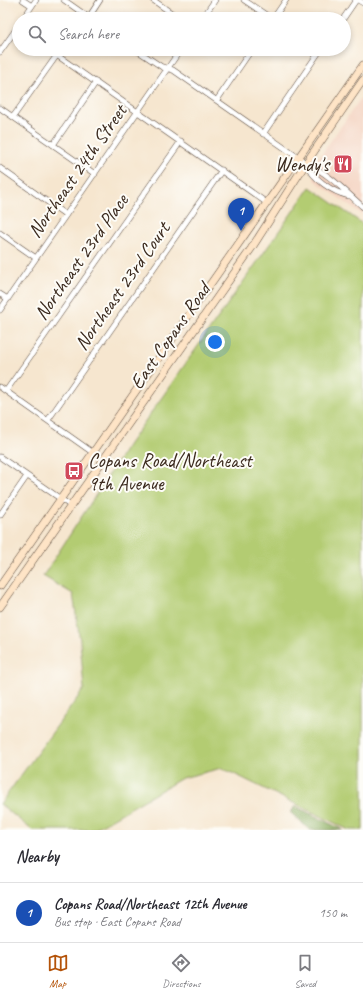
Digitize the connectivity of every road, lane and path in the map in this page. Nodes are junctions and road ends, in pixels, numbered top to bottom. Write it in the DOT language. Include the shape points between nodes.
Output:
graph roads {
  1 [pos="23,0"];
  2 [pos="36,0"];
  3 [pos="64,0"];
  4 [pos="100,0"];
  5 [pos="153,0"];
  6 [pos="215,0"];
  7 [pos="244,0"];
  8 [pos="286,0"];
  9 [pos="357,0"];
  10 [pos="363,3"];
  11 [pos="32,6"];
  12 [pos="28,12"];
  13 [pos="81,12"];
  14 [pos="93,12"];
  15 [pos="170,12"];
  16 [pos="207,12"];
  17 [pos="262,12"];
  18 [pos="277,12"];
  19 [pos="348,12"];
  20 [pos="12,34"];
  21 [pos="1,48"];
  22 [pos="56,56"];
  23 [pos="58,56"];
  24 [pos="146,56"];
  25 [pos="176,56"];
  26 [pos="247,56"];
  27 [pos="315,56"];
  28 [pos="363,65"];
  29 [pos="168,68"];
  30 [pos="363,80"];
  31 [pos="96,82"];
  32 [pos="217,100"];
  33 [pos="0,108"];
  34 [pos="138,111"];
  35 [pos="13,117"];
  36 [pos="263,134"];
  37 [pos="181,141"];
  38 [pos="53,144"];
  39 [pos="298,158"];
  40 [pos="306,163"];
  41 [pos="0,168"];
  42 [pos="222,170"];
  43 [pos="95,174"];
  44 [pos="267,203"];
  45 [pos="363,207"];
  46 [pos="66,215"];
  47 [pos="0,233"];
  48 [pos="36,258"];
  49 [pos="0,294"];
  50 [pos="8,299"];
  51 [pos="0,310"];
  52 [pos="0,387"];
  53 [pos="6,391"];
  54 [pos="48,420"];
  55 [pos="92,452"];
  56 [pos="0,457"];
  57 [pos="27,476"];
  58 [pos="60,499"];
  59 [pos="71,506"];
  60 [pos="0,515"];
  61 [pos="0,586"];
  62 [pos="0,607"];
  1 -- 11 [label="street"];
  2 -- 11 [label="street"];
  3 -- 13 [label="street"];
  4 -- 14 [label="street"];
  5 -- 15 [label="street"];
  6 -- 16 [label="street"];
  7 -- 17 [label="street"];
  8 -- 18 [label="street"];
  9 -- 10 [label="street"];
  9 -- 19 [label="street"];
  11 -- 12 [label="street"];
  20 -- 21 [label="street"];
  22 -- 35 [label="street"];
  23 -- 31 [label="street"];
  24 -- 29 [label="street"];
  25 -- 29 [label="street, Northeast 24th Street"];
  26 -- 32 [label="street"];
  27 -- 36 [label="street"];
  28 -- 39 [label="main road, East Copans Road"];
  29 -- 32 [label="street"];
  29 -- 34 [label="street, Northeast 24th Street"];
  30 -- 40 [label="main road, East Copans Road"];
  31 -- 34 [label="street"];
  31 -- 38 [label="street"];
  32 -- 36 [label="street"];
  33 -- 35 [label="street"];
  34 -- 37 [label="street"];
  34 -- 43 [label="street, Northeast 24th Street"];
  35 -- 38 [label="street"];
  36 -- 39 [label="street"];
  37 -- 42 [label="street"];
  37 -- 53 [label="street, Northeast 23rd Place"];
  38 -- 43 [label="street"];
  39 -- 40 [label="street"];
  39 -- 44 [label="main road, East Copans Road"];
  40 -- 45 [label="street" via="310,173 334,191 350,196"];
  40 -- 59 [label="main road, East Copans Road" via="251,249"];
  41 -- 46 [label="street"];
  42 -- 44 [label="street"];
  42 -- 54 [label="street, Northeast 23rd Court"];
  43 -- 46 [label="street, Northeast 24th Street"];
  44 -- 55 [label="main road, East Copans Road"];
  46 -- 48 [label="street, Northeast 24th Street"];
  47 -- 48 [label="street"];
  48 -- 50 [label="street, Northeast 24th Street"];
  49 -- 50 [label="street"];
  50 -- 51 [label="street, Northeast 24th Street"];
  52 -- 53 [label="street"];
  53 -- 54 [label="street"];
  54 -- 55 [label="street"];
  55 -- 58 [label="main road, East Copans Road"];
  56 -- 57 [label="street"];
  57 -- 58 [label="street"];
  57 -- 60 [label="street"];
  58 -- 59 [label="street"];
  58 -- 61 [label="main road, East Copans Road"];
  59 -- 62 [label="main road, East Copans Road"];
}
